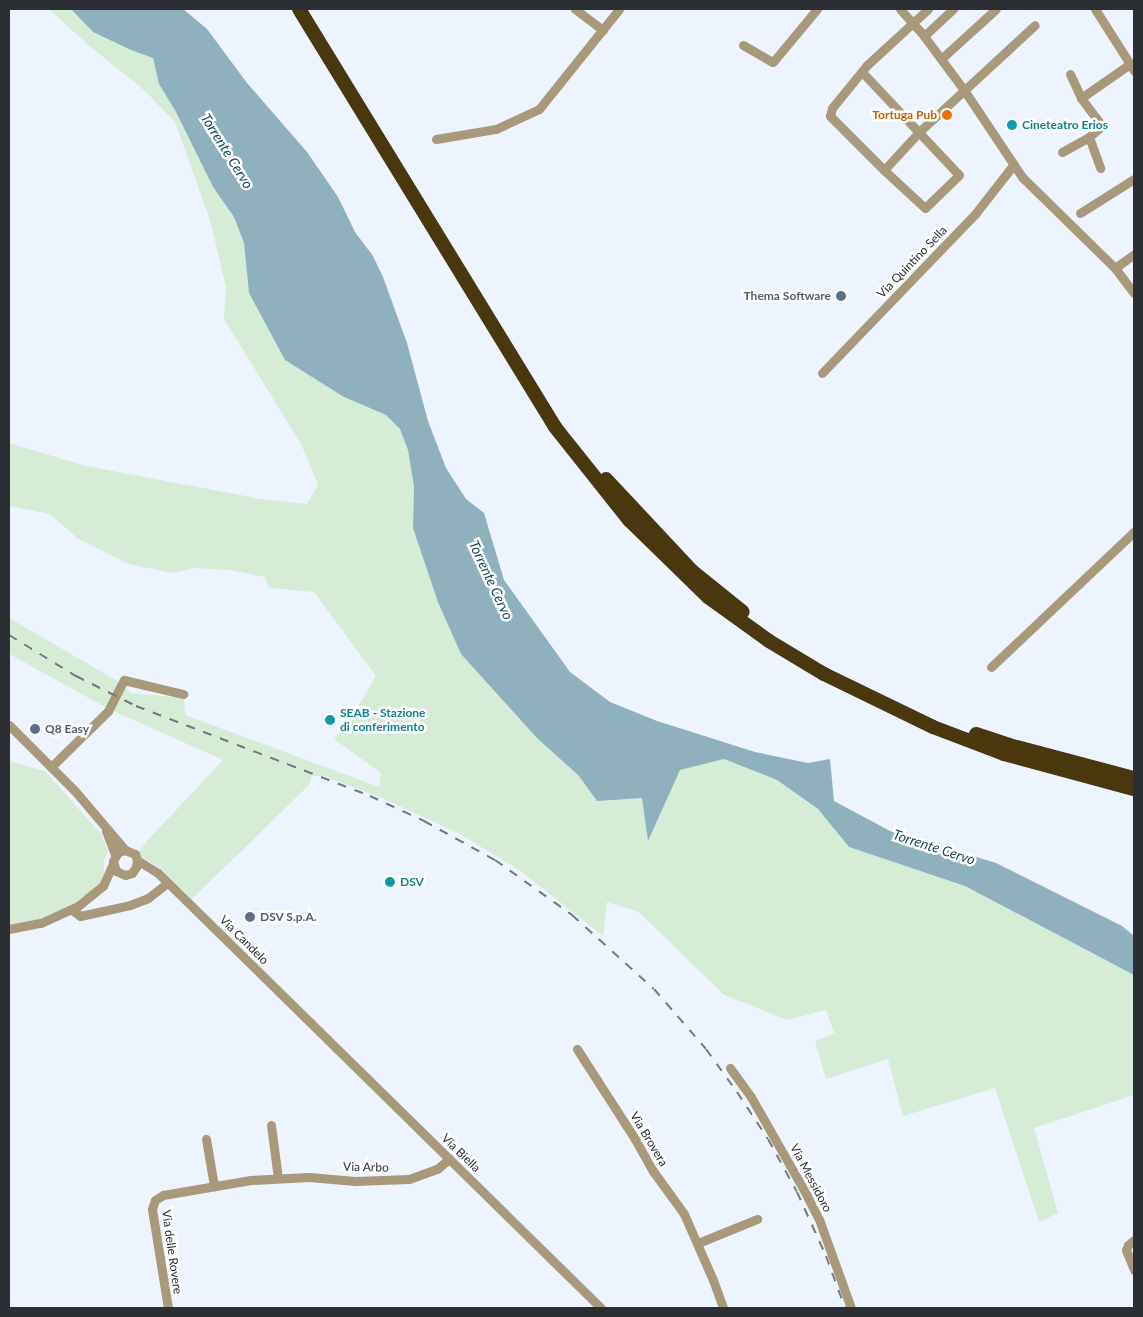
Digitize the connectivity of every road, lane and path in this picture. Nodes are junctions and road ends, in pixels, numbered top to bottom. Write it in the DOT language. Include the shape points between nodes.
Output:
graph roads {
  1 [pos="299,9"];
  2 [pos="308,9"];
  3 [pos="575,9"];
  4 [pos="619,9"];
  5 [pos="817,9"];
  6 [pos="900,9"];
  7 [pos="928,9"];
  8 [pos="953,9"];
  9 [pos="996,9"];
  10 [pos="1095,9"];
  11 [pos="913,22"];
  12 [pos="1035,25"];
  13 [pos="603,30"];
  14 [pos="924,36"];
  15 [pos="743,45"];
  16 [pos="942,59"];
  17 [pos="1132,68"];
  18 [pos="862,72"];
  19 [pos="1070,74"];
  20 [pos="964,90"];
  21 [pos="1081,98"];
  22 [pos="920,131"];
  23 [pos="1089,137"];
  24 [pos="436,138"];
  25 [pos="1062,152"];
  26 [pos="1014,164"];
  27 [pos="1100,168"];
  28 [pos="884,170"];
  29 [pos="1134,179"];
  30 [pos="1080,213"];
  31 [pos="1134,254"];
  32 [pos="1115,268"];
  33 [pos="1134,294"];
  34 [pos="822,372"];
  35 [pos="1134,532"];
  36 [pos="991,666"];
  37 [pos="183,694"];
  38 [pos="9,725"];
  39 [pos="51,767"];
  40 [pos="1134,778"];
  41 [pos="1134,789"];
  42 [pos="100,820"];
  43 [pos="125,850"];
  44 [pos="115,854"];
  45 [pos="137,860"];
  46 [pos="113,864"];
  47 [pos="132,873"];
  48 [pos="122,874"];
  49 [pos="168,883"];
  50 [pos="103,886"];
  51 [pos="75,915"];
  52 [pos="9,929"];
  53 [pos="302,1016"];
  54 [pos="577,1049"];
  55 [pos="730,1068"];
  56 [pos="271,1125"];
  57 [pos="206,1139"];
  58 [pos="449,1159"];
  59 [pos="278,1178"];
  60 [pos="214,1186"];
  61 [pos="155,1200"];
  62 [pos="757,1219"];
  63 [pos="1134,1240"];
  64 [pos="698,1243"];
  65 [pos="1134,1270"];
  66 [pos="168,1308"];
  67 [pos="601,1308"];
  68 [pos="723,1308"];
  69 [pos="851,1308"];
  1 -- 41 [label="highway" via="554,428 629,520 708,597 769,641 824,674 933,727 1004,754"];
  2 -- 40 [label="highway" via="558,422 636,513 692,571 774,633 883,695 939,721 1009,745"];
  3 -- 13 [label="street"];
  4 -- 13 [label="street"];
  5 -- 15 [label="street" via="773,62"];
  6 -- 11 [label="street"];
  7 -- 11 [label="street"];
  8 -- 14 [label="street"];
  9 -- 16 [label="street"];
  10 -- 17 [label="street"];
  11 -- 14 [label="street"];
  11 -- 18 [label="street"];
  12 -- 20 [label="street"];
  13 -- 24 [label="street" via="538,109 496,129"];
  14 -- 16 [label="street"];
  16 -- 20 [label="street"];
  17 -- 21 [label="street"];
  18 -- 22 [label="street"];
  18 -- 28 [label="street" via="832,108 830,116"];
  19 -- 21 [label="street"];
  20 -- 22 [label="street"];
  20 -- 26 [label="street"];
  21 -- 23 [label="street" via="1102,126"];
  22 -- 28 [label="street"];
  22 -- 28 [label="street" via="959,175 925,208"];
  23 -- 25 [label="street"];
  23 -- 27 [label="street"];
  26 -- 32 [label="street" via="1022,177"];
  26 -- 34 [label="street, Via Quintino Sella" via="975,214"];
  29 -- 30 [label="street"];
  31 -- 32 [label="street"];
  32 -- 33 [label="street"];
  35 -- 36 [label="street"];
  37 -- 39 [label="street" via="124,680 108,711"];
  38 -- 39 [label="street"];
  39 -- 42 [label="street"];
  42 -- 43 [label="street"];
  42 -- 44 [label="street"];
  43 -- 44 [label="street"];
  43 -- 45 [label="street" via="132,852"];
  44 -- 46 [label="street"];
  45 -- 47 [label="street"];
  45 -- 49 [label="street, Via Candelo"];
  46 -- 48 [label="street"];
  46 -- 50 [label="street"];
  47 -- 48 [label="street"];
  47 -- 49 [label="street, Via Candelo" via="147,872"];
  48 -- 50 [label="street"];
  49 -- 51 [label="street" via="148,898 130,905"];
  49 -- 53 [label="street, Via Candelo"];
  50 -- 51 [label="street"];
  51 -- 52 [label="street"];
  53 -- 58 [label="street, Via Biella"];
  54 -- 64 [label="street, Via Brovera" via="659,1180 678,1203"];
  55 -- 69 [label="street, Via Messidoro" via="751,1097 806,1194 820,1222"];
  56 -- 59 [label="street"];
  57 -- 60 [label="street"];
  58 -- 59 [label="street, Via Arbo" via="437,1169 409,1179"];
  58 -- 67 [label="street, Via Biella"];
  59 -- 60 [label="street, Via Arbo"];
  60 -- 61 [label="street, Via Arbo" via="163,1195"];
  61 -- 66 [label="street, Via delle Rovere" via="152,1208"];
  62 -- 64 [label="street"];
  63 -- 65 [label="street" via="1126,1250"];
  64 -- 68 [label="street, Via Brovera"];
}
